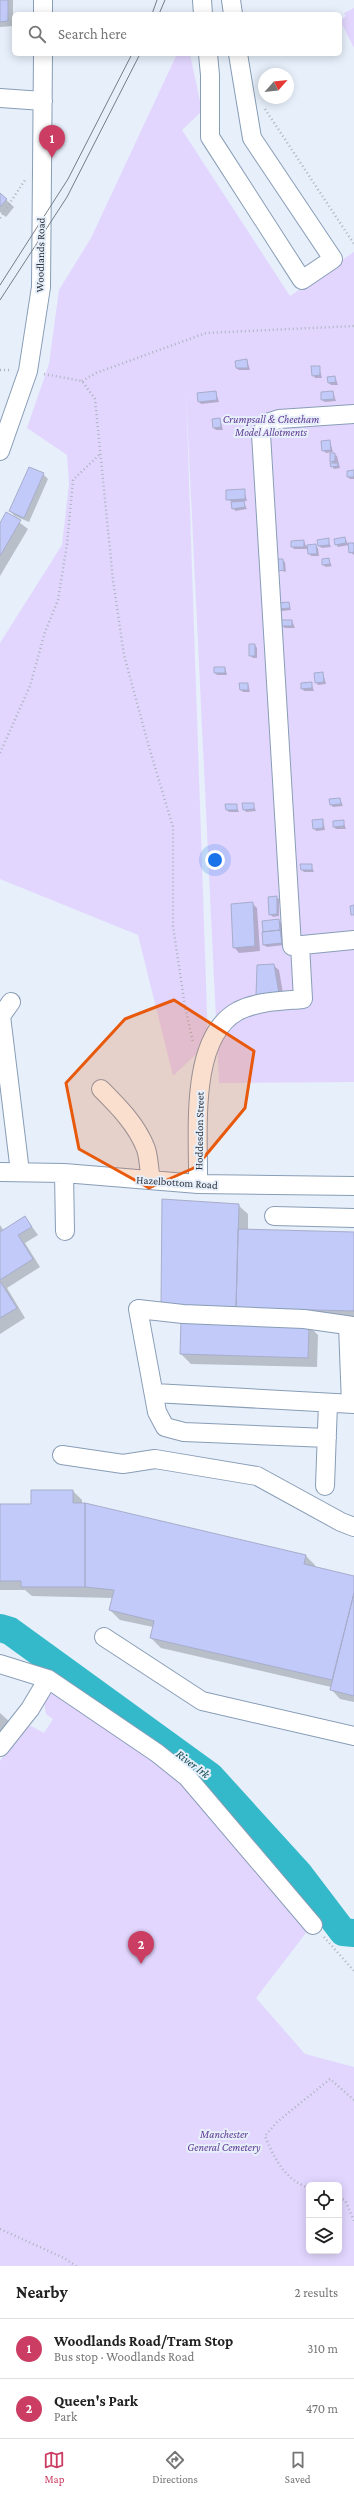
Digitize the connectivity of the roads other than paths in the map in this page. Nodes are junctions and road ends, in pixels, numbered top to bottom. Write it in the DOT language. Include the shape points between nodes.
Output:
graph roads {
  1 [pos="43,0"];
  2 [pos="202,0"];
  3 [pos="231,0"];
  4 [pos="43,12"];
  5 [pos="203,12"];
  6 [pos="233,12"];
  7 [pos="43,56"];
  8 [pos="208,56"];
  9 [pos="238,56"];
  10 [pos="0,98"];
  11 [pos="43,101"];
  12 [pos="354,414"];
  13 [pos="0,451"];
  14 [pos="354,940"];
  15 [pos="300,945"];
  16 [pos="11,1002"];
  17 [pos="101,1089"];
  18 [pos="0,1172"];
  19 [pos="20,1172"];
  20 [pos="64,1174"];
  21 [pos="150,1180"];
  22 [pos="198,1184"];
  23 [pos="354,1186"];
  24 [pos="274,1216"];
  25 [pos="354,1218"];
  26 [pos="65,1231"];
  27 [pos="351,1326"];
  28 [pos="154,1393"];
  29 [pos="328,1403"];
  30 [pos="353,1404"];
  31 [pos="327,1438"];
  32 [pos="62,1456"];
  33 [pos="325,1486"];
  34 [pos="354,1527"];
  35 [pos="104,1637"];
  36 [pos="0,1664"];
  37 [pos="48,1679"];
  38 [pos="354,1736"];
  39 [pos="0,1746"];
  40 [pos="313,1925"];
  1 -- 4 [label="street"];
  2 -- 5 [label="street"];
  3 -- 6 [label="street"];
  7 -- 11 [label="street, Woodlands Road"];
  8 -- 9 [label="street" via="210,138 302,280 333,259 252,138"];
  10 -- 11 [label="street"];
  11 -- 13 [label="street, Woodlands Road" via="41,287 28,371"];
  12 -- 15 [label="street" via="273,420 261,434 292,946"];
  14 -- 15 [label="street"];
  15 -- 22 [label="street, Hoddesdon Street" via="303,999 260,1003 238,1011 222,1022 214,1037 200,1078"];
  16 -- 19 [label="street" via="1,1016"];
  17 -- 21 [label="street" via="130,1121 138,1134 146,1150"];
  18 -- 19 [label="street, Hazelbottom Road"];
  19 -- 20 [label="street, Hazelbottom Road"];
  20 -- 21 [label="street, Hazelbottom Road"];
  20 -- 26 [label="street"];
  21 -- 22 [label="street, Hazelbottom Road"];
  22 -- 23 [label="street, Hazelbottom Road"];
  24 -- 25 [label="street"];
  27 -- 28 [label="street" via="304,1319 183,1314 138,1308"];
  27 -- 30 [label="street"];
  28 -- 29 [label="street"];
  28 -- 31 [label="street" via="157,1412 165,1427 184,1432"];
  29 -- 30 [label="street"];
  29 -- 31 [label="street"];
  31 -- 33 [label="street"];
  32 -- 34 [label="street" via="123,1464 155,1459 257,1476 340,1522"];
  35 -- 38 [label="street" via="202,1701"];
  36 -- 37 [label="street"];
  37 -- 39 [label="street" via="30,1709"];
  37 -- 40 [label="street" via="151,1749 187,1777"];
}
